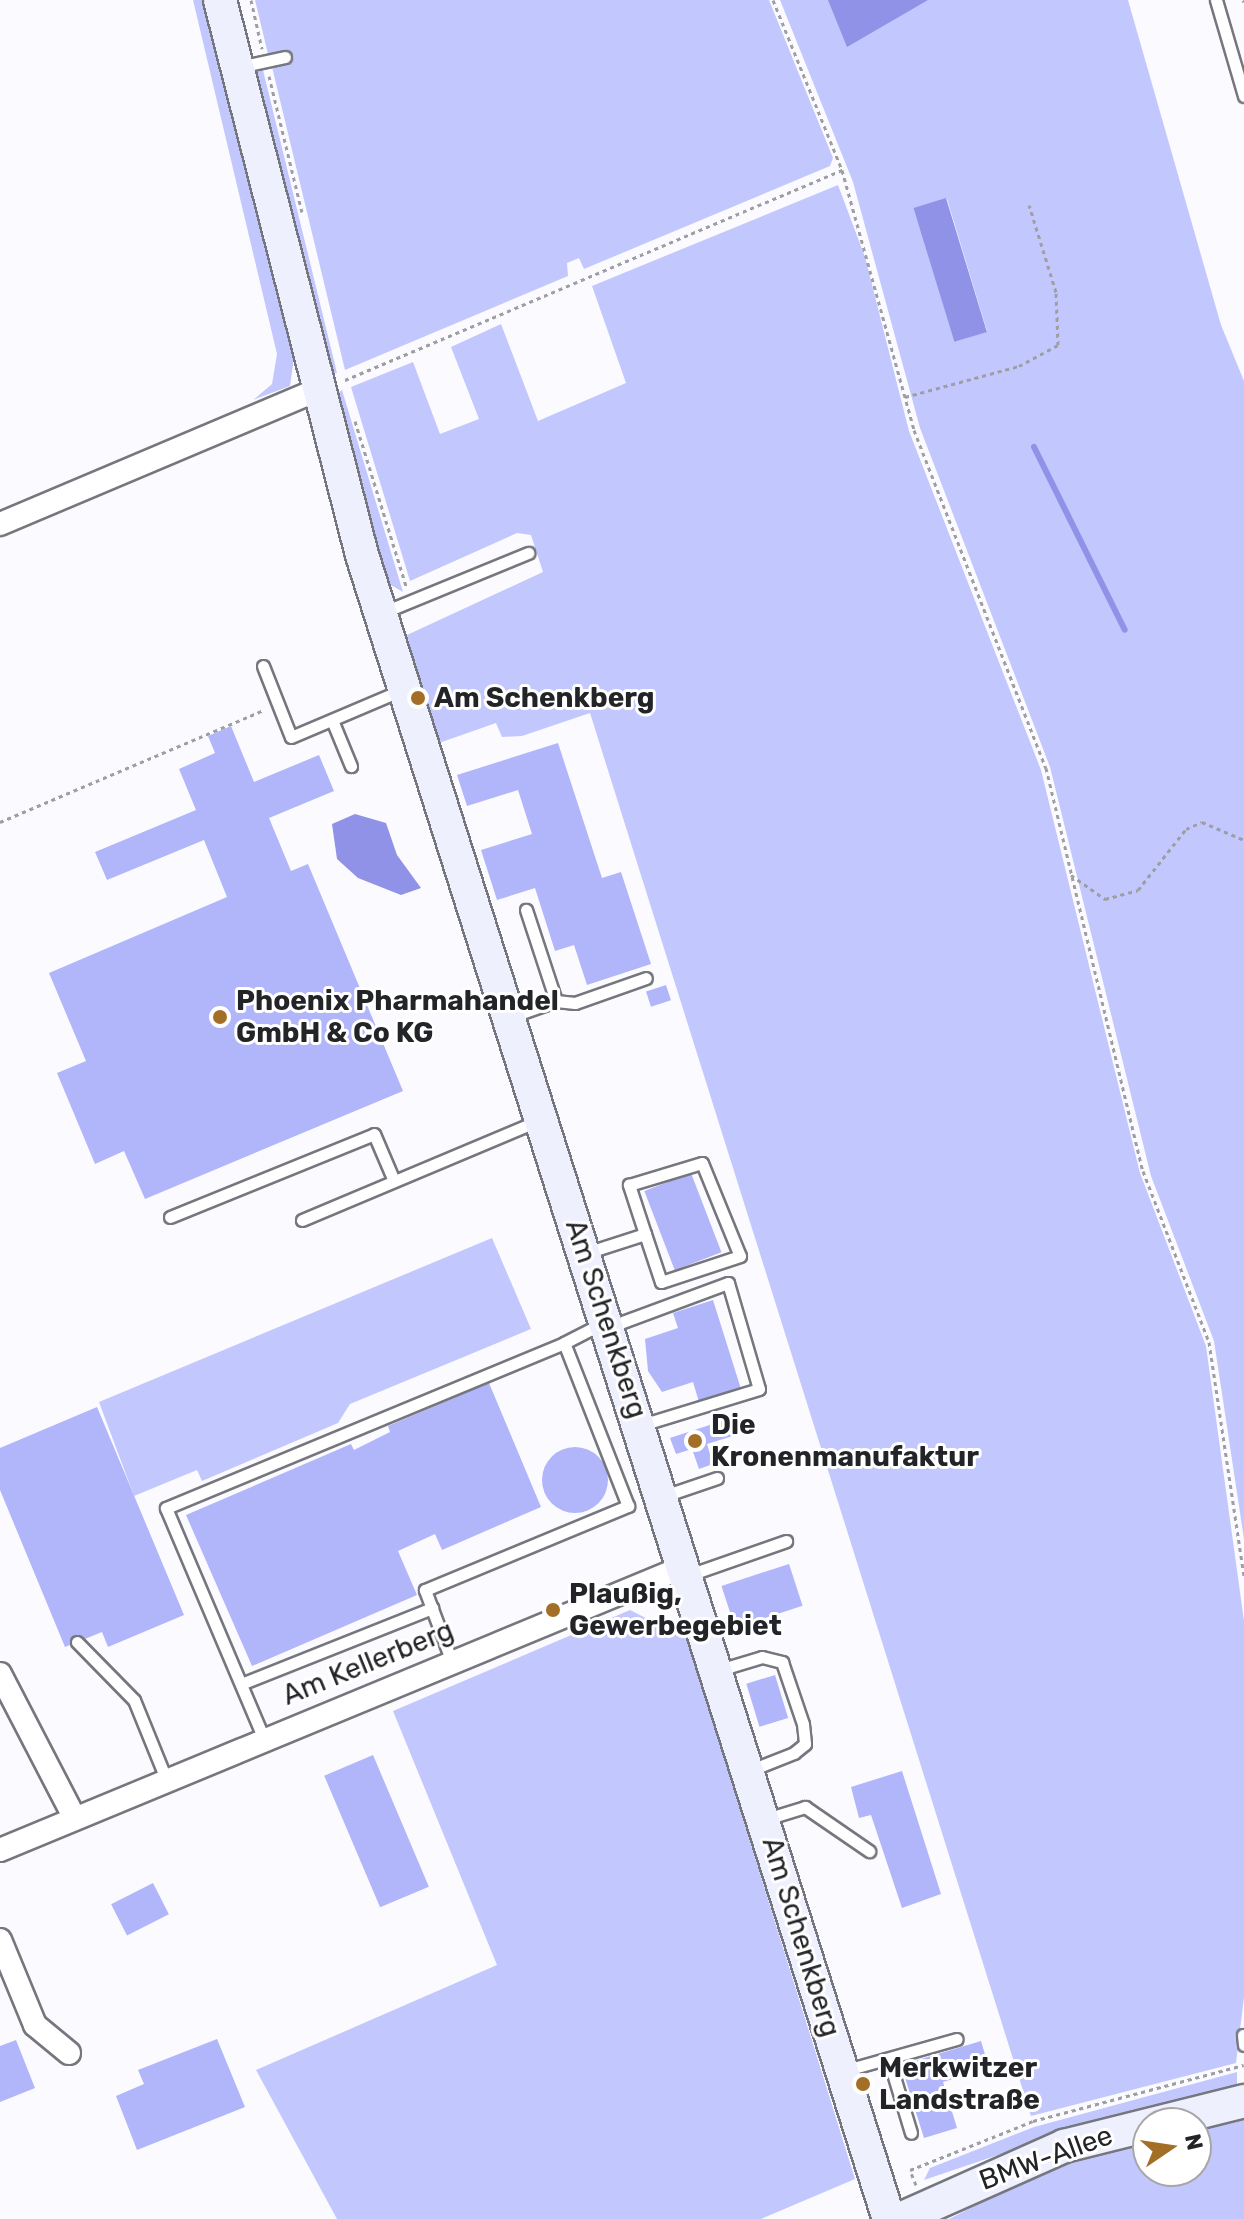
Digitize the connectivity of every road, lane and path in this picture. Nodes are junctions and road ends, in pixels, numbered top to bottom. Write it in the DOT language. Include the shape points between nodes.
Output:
graph roads {
  1 [pos="220,0"];
  2 [pos="251,0"];
  3 [pos="773,0"];
  4 [pos="1216,0"];
  5 [pos="285,57"];
  6 [pos="251,65"];
  7 [pos="1244,96"];
  8 [pos="842,170"];
  9 [pos="1029,205"];
  10 [pos="306,229"];
  11 [pos="340,366"];
  12 [pos="329,386"];
  13 [pos="348,396"];
  14 [pos="905,397"];
  15 [pos="353,411"];
  16 [pos="0,524"];
  17 [pos="528,553"];
  18 [pos="411,601"];
  19 [pos="380,614"];
  20 [pos="263,666"];
  21 [pos="404,689"];
  22 [pos="278,704"];
  23 [pos="332,720"];
  24 [pos="351,766"];
  25 [pos="0,822"];
  26 [pos="1244,840"];
  27 [pos="1070,874"];
  28 [pos="526,910"];
  29 [pos="646,978"];
  30 [pos="556,1001"];
  31 [pos="509,1018"];
  32 [pos="542,1120"];
  33 [pos="394,1181"];
  34 [pos="170,1217"];
  35 [pos="302,1220"];
  36 [pos="645,1234"];
  37 [pos="585,1253"];
  38 [pos="608,1324"];
  39 [pos="564,1343"];
  40 [pos="641,1425"];
  41 [pos="717,1478"];
  42 [pos="663,1496"];
  43 [pos="786,1541"];
  44 [pos="687,1570"];
  45 [pos="1244,1577"];
  46 [pos="432,1608"];
  47 [pos="77,1642"];
  48 [pos="452,1662"];
  49 [pos="719,1670"];
  50 [pos="0,1674"];
  51 [pos="241,1684"];
  52 [pos="264,1739"];
  53 [pos="751,1770"];
  54 [pos="166,1779"];
  55 [pos="74,1817"];
  56 [pos="765,1819"];
  57 [pos="0,1850"];
  58 [pos="869,1851"];
  59 [pos="0,1940"];
  60 [pos="957,2039"];
  61 [pos="69,2053"];
  62 [pos="889,2060"];
  63 [pos="1244,2065"];
  64 [pos="843,2071"];
  65 [pos="1244,2101"];
  66 [pos="911,2133"];
  67 [pos="913,2213"];
  68 [pos="889,2219"];
  1 -- 6 [label="main road, Am Schenkberg"];
  2 -- 6 [label="path"];
  3 -- 8 [label="path"];
  4 -- 7 [label="lane"];
  5 -- 6 [label="lane"];
  6 -- 10 [label="path"];
  6 -- 12 [label="main road, Am Schenkberg"];
  8 -- 12 [label="path"];
  8 -- 14 [label="path"];
  9 -- 14 [label="path" via="1056,292 1058,345 1019,366"];
  11 -- 12 [label="path"];
  12 -- 13 [label="path"];
  12 -- 16 [label="street"];
  12 -- 19 [label="main road, Am Schenkberg"];
  14 -- 27 [label="path" via="1046,768"];
  15 -- 18 [label="path"];
  17 -- 18 [label="lane"];
  18 -- 19 [label="lane"];
  19 -- 21 [label="main road, Am Schenkberg"];
  20 -- 22 [label="lane"];
  21 -- 23 [label="lane"];
  21 -- 31 [label="main road, Am Schenkberg"];
  22 -- 23 [label="lane" via="291,737"];
  22 -- 25 [label="path"];
  23 -- 24 [label="lane"];
  26 -- 27 [label="path" via="1202,822 1186,829 1138,890 1105,899"];
  27 -- 45 [label="path" via="1143,1171 1209,1342"];
  28 -- 30 [label="lane"];
  29 -- 30 [label="lane" via="575,1003"];
  30 -- 31 [label="lane"];
  31 -- 32 [label="main road, Am Schenkberg"];
  32 -- 33 [label="lane"];
  32 -- 37 [label="main road, Am Schenkberg"];
  33 -- 34 [label="lane" via="374,1134"];
  33 -- 35 [label="lane"];
  36 -- 36 [label="lane" via="629,1185 702,1163 740,1256 661,1282"];
  36 -- 37 [label="lane"];
  37 -- 38 [label="main road, Am Schenkberg"];
  38 -- 39 [label="lane"];
  38 -- 40 [label="main road, Am Schenkberg"];
  38 -- 40 [label="lane" via="728,1283 759,1389"];
  39 -- 46 [label="lane" via="628,1506 425,1590"];
  39 -- 51 [label="lane" via="166,1508"];
  40 -- 42 [label="main road, Am Schenkberg"];
  41 -- 42 [label="lane"];
  42 -- 44 [label="main road, Am Schenkberg"];
  43 -- 44 [label="lane"];
  44 -- 48 [label="street, Am Kellerberg"];
  44 -- 49 [label="main road, Am Schenkberg"];
  46 -- 48 [label="lane"];
  46 -- 51 [label="lane"];
  47 -- 54 [label="lane" via="134,1700"];
  48 -- 52 [label="street, Am Kellerberg"];
  49 -- 53 [label="main road, Am Schenkberg"];
  49 -- 53 [label="lane" via="762,1657 782,1662 803,1724 805,1744"];
  50 -- 55 [label="street"];
  51 -- 52 [label="lane"];
  52 -- 54 [label="street, Am Kellerberg"];
  53 -- 56 [label="main road, Am Schenkberg"];
  54 -- 55 [label="street, Am Kellerberg"];
  55 -- 57 [label="street, Am Kellerberg"];
  56 -- 58 [label="lane" via="805,1807"];
  56 -- 64 [label="main road, Am Schenkberg"];
  59 -- 61 [label="street" via="35,2025"];
  60 -- 62 [label="lane"];
  62 -- 64 [label="lane"];
  62 -- 66 [label="lane"];
  63 -- 67 [label="path" via="1093,2103 930,2161 910,2170"];
  64 -- 68 [label="main road, Am Schenkberg"];
  65 -- 67 [label="main road, BMW-Allee" via="1064,2146"];
}
